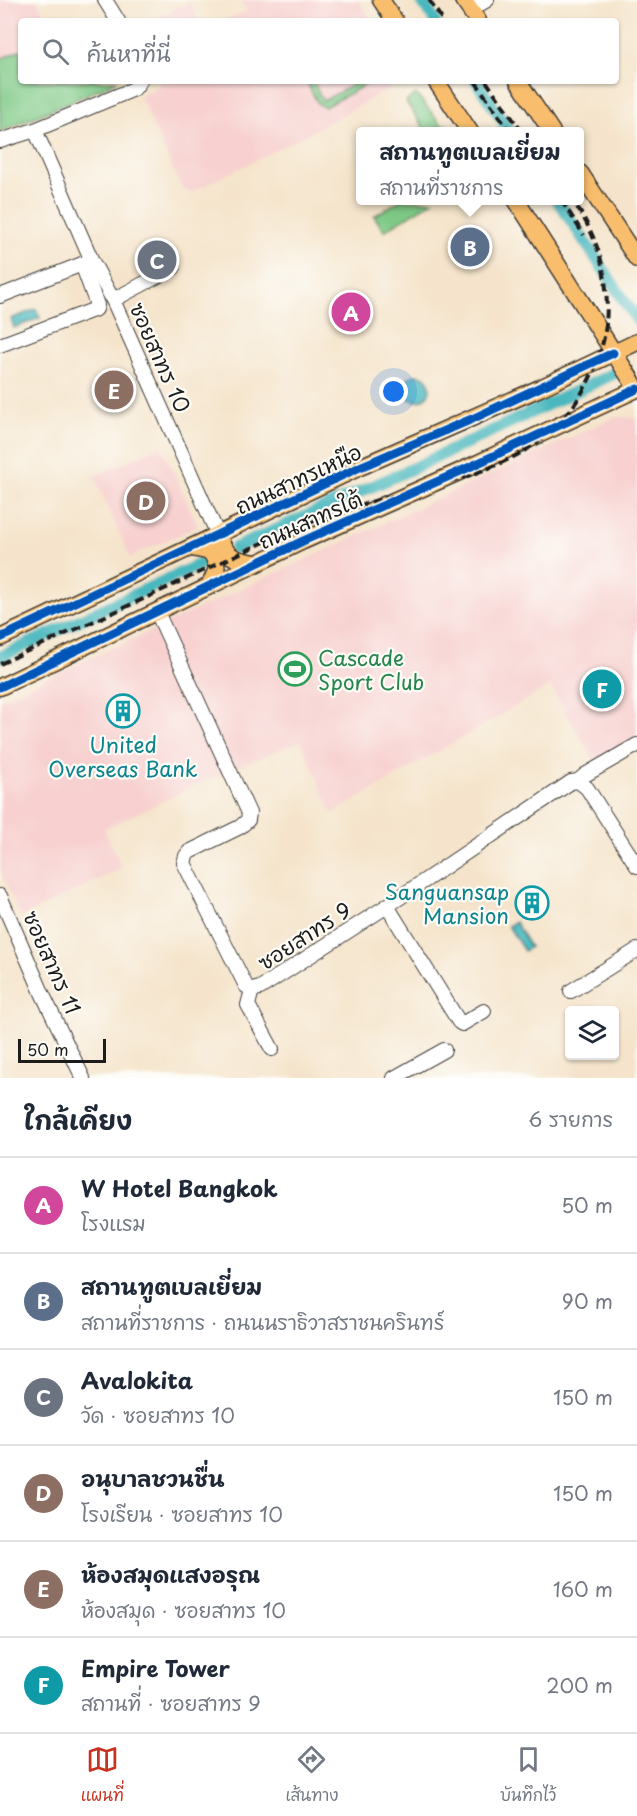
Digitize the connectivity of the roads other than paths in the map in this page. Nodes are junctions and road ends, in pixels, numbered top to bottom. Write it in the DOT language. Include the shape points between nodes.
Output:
graph roads {
  1 [pos="105,0"];
  2 [pos="381,0"];
  3 [pos="487,0"];
  4 [pos="470,10"];
  5 [pos="116,18"];
  6 [pos="393,18"];
  7 [pos="138,84"];
  8 [pos="438,84"];
  9 [pos="520,84"];
  10 [pos="467,127"];
  11 [pos="549,127"];
  12 [pos="35,130"];
  13 [pos="0,141"];
  14 [pos="584,180"];
  15 [pos="519,205"];
  16 [pos="637,259"];
  17 [pos="87,262"];
  18 [pos="173,268"];
  19 [pos="0,296"];
  20 [pos="113,300"];
  21 [pos="637,342"];
  22 [pos="0,345"];
  23 [pos="613,353"];
  24 [pos="637,389"];
  25 [pos="218,535"];
  26 [pos="192,548"];
  27 [pos="256,563"];
  28 [pos="209,586"];
  29 [pos="157,612"];
  30 [pos="0,638"];
  31 [pos="0,687"];
  32 [pos="637,745"];
  33 [pos="578,781"];
  34 [pos="637,866"];
  35 [pos="0,896"];
  36 [pos="387,906"];
  37 [pos="637,950"];
  38 [pos="252,990"];
  39 [pos="571,991"];
  40 [pos="484,1011"];
  41 [pos="272,1049"];
  42 [pos="444,1050"];
  43 [pos="83,1078"];
  44 [pos="394,1078"];
  1 -- 5 [label="street"];
  2 -- 6 [label="main road"];
  3 -- 4 [label="street"];
  7 -- 12 [label="street" via="134,89"];
  8 -- 10 [label="main road"];
  9 -- 11 [label="main road"];
  12 -- 13 [label="street"];
  12 -- 17 [label="street, ซอยสาทร 10"];
  14 -- 16 [label="main road"];
  15 -- 23 [label="main road"];
  17 -- 19 [label="street"];
  17 -- 20 [label="street, ซอยสาทร 10"];
  17 -- 22 [label="street" via="96,309"];
  18 -- 20 [label="street"];
  20 -- 25 [label="street, ซอยสาทร 10"];
  21 -- 23 [label="main road, ถนนสาทรเหนือ"];
  23 -- 24 [label="main road"];
  23 -- 25 [label="main road, ถนนสาทรเหนือ"];
  24 -- 27 [label="main road, ถนนสาทรใต้"];
  25 -- 26 [label="main road, ถนนสาทรเหนือ"];
  25 -- 27 [label="main road" via="237,561"];
  26 -- 28 [label="main road" via="211,552 218,565"];
  26 -- 30 [label="main road, ถนนสาทรเหนือ"];
  27 -- 28 [label="main road, ถนนสาทรใต้"];
  28 -- 29 [label="main road, ถนนสาทรใต้"];
  29 -- 31 [label="main road, ถนนสาทรใต้"];
  29 -- 38 [label="street, ซอยสาทร 9" via="249,813 240,827 189,852 184,863 246,986"];
  32 -- 33 [label="street, ซอยสาทร 9"];
  33 -- 34 [label="street" via="587,788"];
  33 -- 36 [label="street, ซอยสาทร 9"];
  35 -- 43 [label="street, ซอยสาทร 11"];
  36 -- 38 [label="street, ซอยสาทร 9"];
  36 -- 40 [label="street" via="459,1022 466,1023"];
  37 -- 39 [label="street"];
  38 -- 41 [label="street" via="248,1005"];
  42 -- 44 [label="street"];
}
